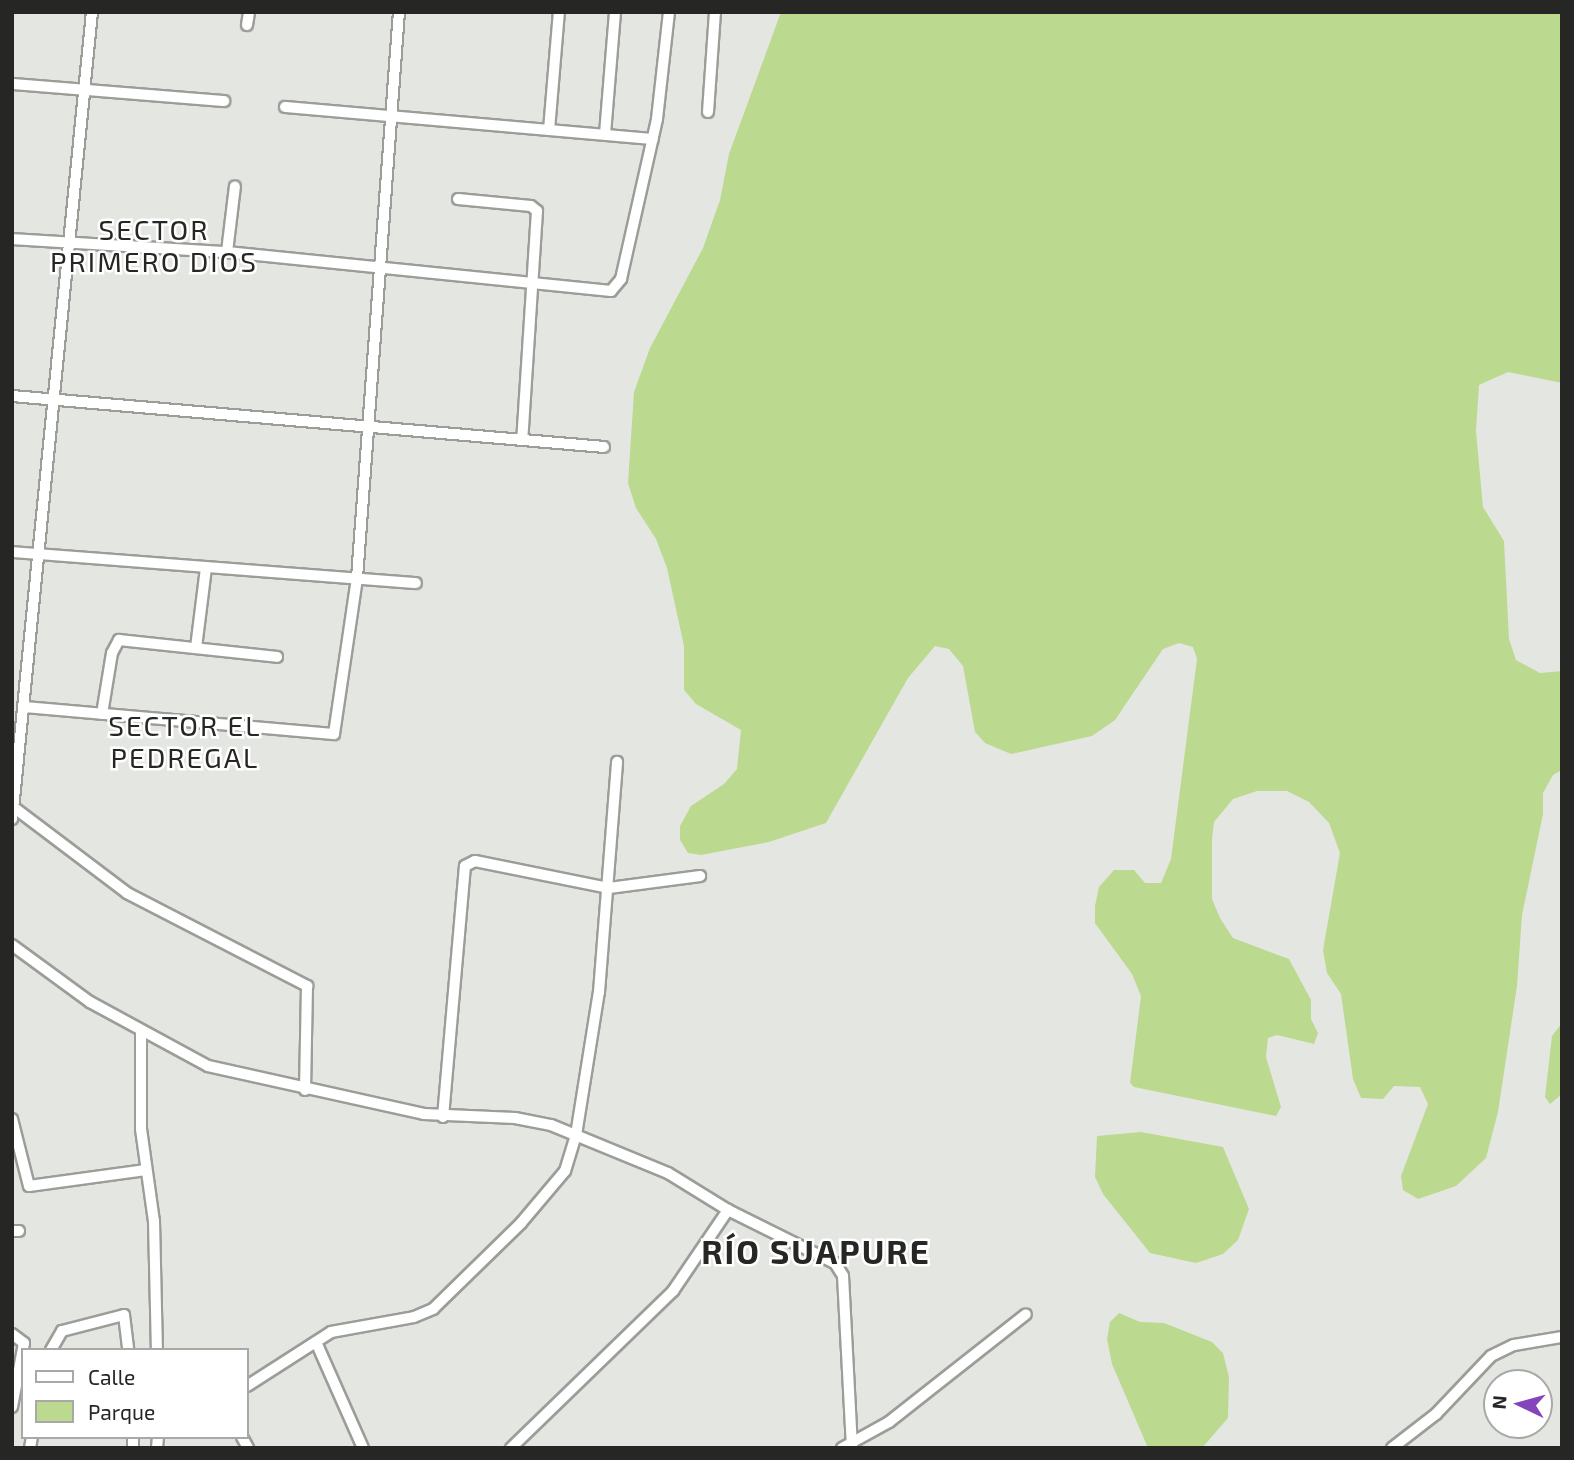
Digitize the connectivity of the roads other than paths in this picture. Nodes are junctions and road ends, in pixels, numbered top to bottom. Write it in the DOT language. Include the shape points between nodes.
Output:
graph roads {
  1 [pos="92,12"];
  2 [pos="249,12"];
  3 [pos="399,12"];
  4 [pos="559,12"];
  5 [pos="615,12"];
  6 [pos="669,12"];
  7 [pos="715,12"];
  8 [pos="247,25"];
  9 [pos="12,84"];
  10 [pos="85,90"];
  11 [pos="224,101"];
  12 [pos="285,107"];
  13 [pos="708,112"];
  14 [pos="390,116"];
  15 [pos="549,130"];
  16 [pos="605,134"];
  17 [pos="653,138"];
  18 [pos="235,186"];
  19 [pos="458,200"];
  20 [pos="12,239"];
  21 [pos="66,244"];
  22 [pos="227,252"];
  23 [pos="379,265"];
  24 [pos="533,286"];
  25 [pos="12,396"];
  26 [pos="54,399"];
  27 [pos="368,426"];
  28 [pos="522,440"];
  29 [pos="604,447"];
  30 [pos="12,552"];
  31 [pos="41,555"];
  32 [pos="206,568"];
  33 [pos="357,578"];
  34 [pos="416,583"];
  35 [pos="196,648"];
  36 [pos="277,657"];
  37 [pos="24,707"];
  38 [pos="102,714"];
  39 [pos="617,762"];
  40 [pos="13,811"];
  41 [pos="700,876"];
  42 [pos="609,888"];
  43 [pos="12,945"];
  44 [pos="141,1031"];
  45 [pos="305,1090"];
  46 [pos="443,1117"];
  47 [pos="12,1119"];
  48 [pos="576,1135"];
  49 [pos="146,1170"];
  50 [pos="728,1210"];
  51 [pos="1026,1314"];
  52 [pos="12,1334"];
  53 [pos="1562,1337"];
  54 [pos="316,1342"];
  55 [pos="23,1348"];
  56 [pos="52,1348"];
  57 [pos="128,1348"];
  58 [pos="158,1348"];
  59 [pos="21,1359"];
  60 [pos="248,1385"];
  61 [pos="12,1407"];
  62 [pos="849,1446"];
  63 [pos="363,1448"];
  64 [pos="512,1448"];
  65 [pos="1392,1448"];
  1 -- 10 [label="street"];
  2 -- 8 [label="street"];
  3 -- 14 [label="street"];
  4 -- 15 [label="street"];
  5 -- 16 [label="street"];
  6 -- 17 [label="street"];
  7 -- 13 [label="street"];
  9 -- 10 [label="street"];
  10 -- 11 [label="street"];
  10 -- 21 [label="street"];
  12 -- 14 [label="street"];
  14 -- 15 [label="street"];
  14 -- 23 [label="street"];
  15 -- 16 [label="street"];
  16 -- 17 [label="street"];
  17 -- 24 [label="street" via="616,287 603,293"];
  18 -- 22 [label="street"];
  19 -- 24 [label="street" via="537,211"];
  20 -- 21 [label="street"];
  21 -- 22 [label="street"];
  21 -- 26 [label="street"];
  22 -- 23 [label="street"];
  23 -- 24 [label="street"];
  23 -- 27 [label="street"];
  24 -- 28 [label="street"];
  25 -- 26 [label="street"];
  26 -- 27 [label="street"];
  26 -- 31 [label="street"];
  27 -- 28 [label="street"];
  27 -- 33 [label="street"];
  28 -- 29 [label="street"];
  30 -- 31 [label="street"];
  31 -- 32 [label="street"];
  31 -- 37 [label="street"];
  32 -- 33 [label="street"];
  32 -- 35 [label="street"];
  33 -- 34 [label="street"];
  33 -- 38 [label="street" via="334,734"];
  35 -- 36 [label="street"];
  35 -- 38 [label="street" via="119,640 112,653"];
  37 -- 38 [label="street"];
  37 -- 40 [label="street"];
  39 -- 42 [label="street"];
  40 -- 45 [label="street" via="127,893 307,986"];
  41 -- 42 [label="street"];
  42 -- 46 [label="street" via="475,861 465,866"];
  42 -- 48 [label="street" via="599,992"];
  43 -- 44 [label="street" via="90,1002"];
  44 -- 45 [label="street" via="208,1066"];
  44 -- 49 [label="street" via="141,1129"];
  45 -- 46 [label="street"];
  46 -- 48 [label="street" via="525,1119"];
  47 -- 49 [label="street" via="29,1186"];
  48 -- 50 [label="street" via="668,1173"];
  48 -- 54 [label="street" via="565,1171 553,1190 433,1309 414,1317 344,1328"];
  49 -- 58 [label="street" via="154,1221"];
  50 -- 62 [label="street" via="842,1269"];
  50 -- 64 [label="street" via="673,1291"];
  51 -- 62 [label="street" via="889,1422"];
  52 -- 55 [label="street" via="24,1343"];
  53 -- 65 [label="street" via="1514,1346 1491,1356 1436,1414"];
  54 -- 60 [label="street"];
  54 -- 63 [label="street"];
  56 -- 57 [label="street" via="62,1331 124,1315"];
  59 -- 61 [label="street"];
}
